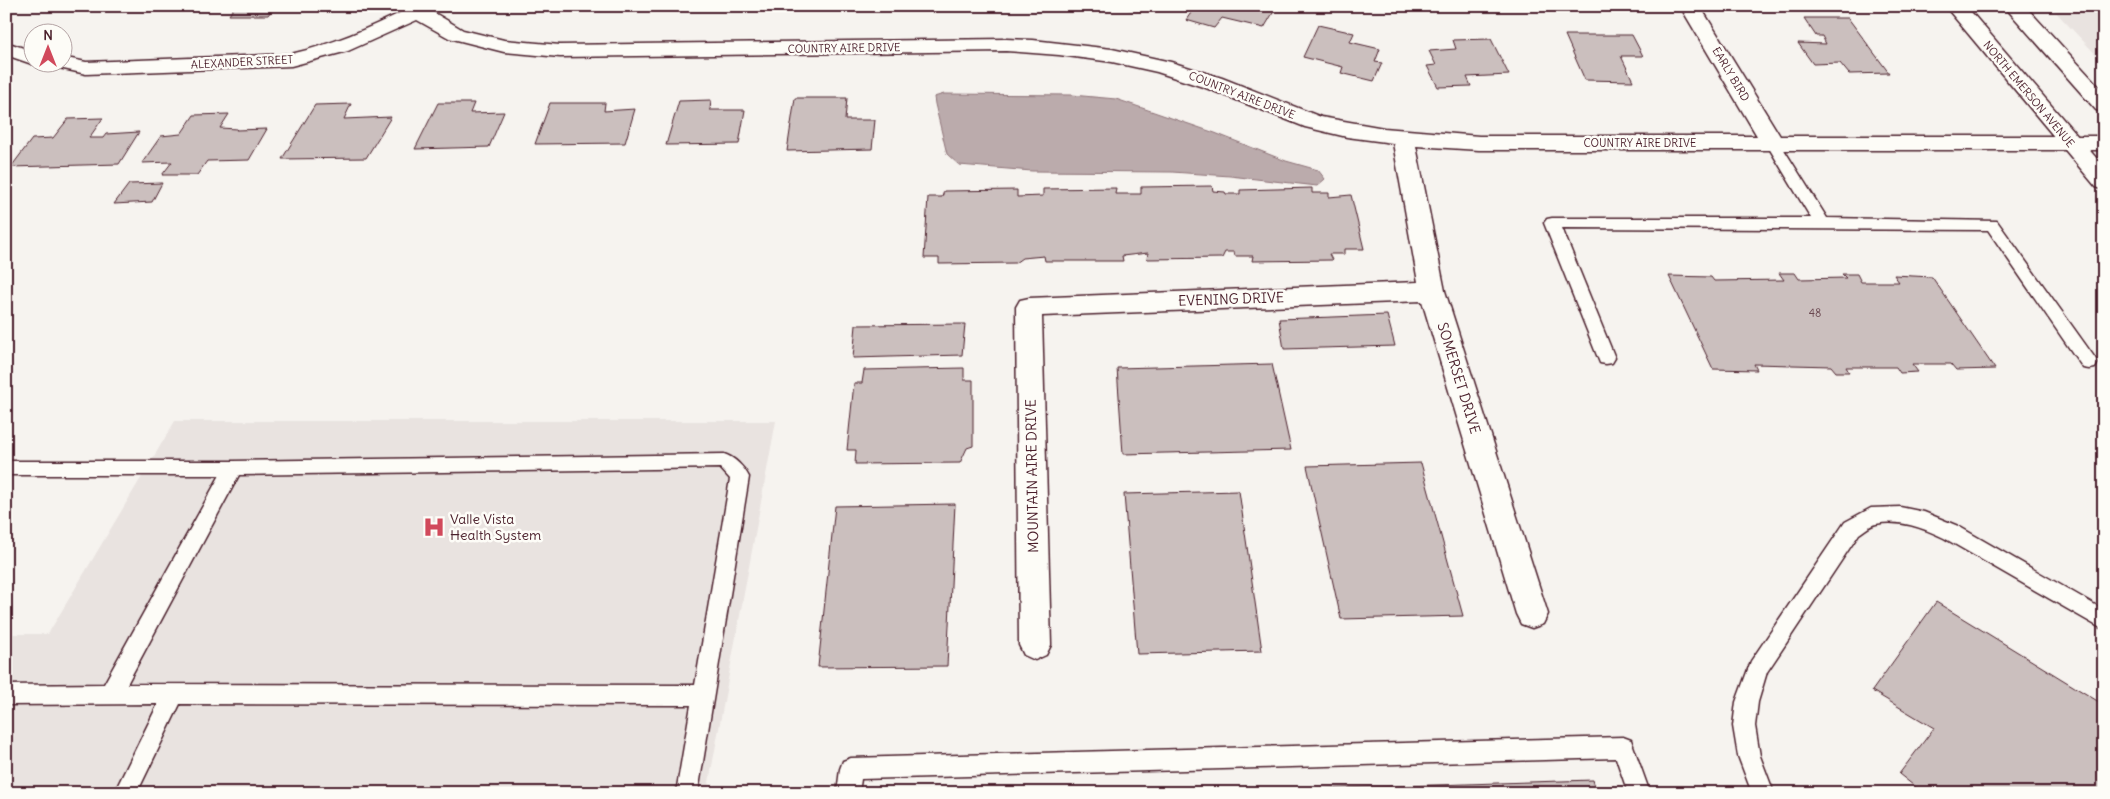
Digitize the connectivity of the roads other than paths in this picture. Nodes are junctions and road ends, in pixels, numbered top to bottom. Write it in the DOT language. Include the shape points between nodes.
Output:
graph roads {
  1 [pos="1690,6"];
  2 [pos="1955,6"];
  3 [pos="2014,6"];
  4 [pos="415,9"];
  5 [pos="6,48"];
  6 [pos="22,54"];
  7 [pos="72,65"];
  8 [pos="2104,105"];
  9 [pos="1403,139"];
  10 [pos="2104,142"];
  11 [pos="1773,143"];
  12 [pos="2070,143"];
  13 [pos="2104,182"];
  14 [pos="1822,223"];
  15 [pos="1432,291"];
  16 [pos="1029,307"];
  17 [pos="1606,358"];
  18 [pos="2089,364"];
  19 [pos="6,468"];
  20 [pos="234,468"];
  21 [pos="1532,614"];
  22 [pos="2104,621"];
  23 [pos="1035,645"];
  24 [pos="110,694"];
  25 [pos="6,695"];
  26 [pos="174,695"];
  27 [pos="704,695"];
  28 [pos="125,793"];
  29 [pos="687,793"];
  30 [pos="848,793"];
  31 [pos="1639,793"];
  32 [pos="1763,793"];
  1 -- 11 [label="street, EARLY BIRD"];
  2 -- 12 [label="street, NORTH EMERSON AVENUE"];
  3 -- 8 [label="street"];
  4 -- 7 [label="street, ALEXANDER STREET" via="385,28 324,54 292,60 86,68"];
  4 -- 9 [label="street, COUNTRY AIRE DRIVE" via="456,34 504,46 560,51 1006,45 1069,48 1167,66 1263,105 1326,126"];
  5 -- 6 [label="street"];
  9 -- 11 [label="street, COUNTRY AIRE DRIVE" via="1479,143"];
  9 -- 15 [label="street, SOMERSET DRIVE"];
  10 -- 12 [label="street, COUNTRY AIRE DRIVE"];
  11 -- 12 [label="street, COUNTRY AIRE DRIVE"];
  11 -- 14 [label="lane"];
  12 -- 13 [label="street, NORTH EMERSON AVENUE"];
  14 -- 17 [label="lane" via="1552,223"];
  14 -- 18 [label="lane" via="1992,225"];
  15 -- 16 [label="street, EVENING DRIVE"];
  15 -- 21 [label="street, SOMERSET DRIVE"];
  16 -- 23 [label="street, MOUNTAIN AIRE DRIVE"];
  19 -- 20 [label="lane"];
  20 -- 24 [label="lane"];
  20 -- 27 [label="lane" via="724,461 740,478"];
  22 -- 32 [label="lane" via="1952,532 1924,520 1900,515 1871,516 1852,528 1758,668 1747,702 1744,726 1749,756"];
  24 -- 25 [label="lane"];
  24 -- 26 [label="lane"];
  26 -- 27 [label="lane"];
  26 -- 28 [label="lane"];
  27 -- 29 [label="lane"];
  30 -- 31 [label="lane" via="851,768 1623,748"];
}
